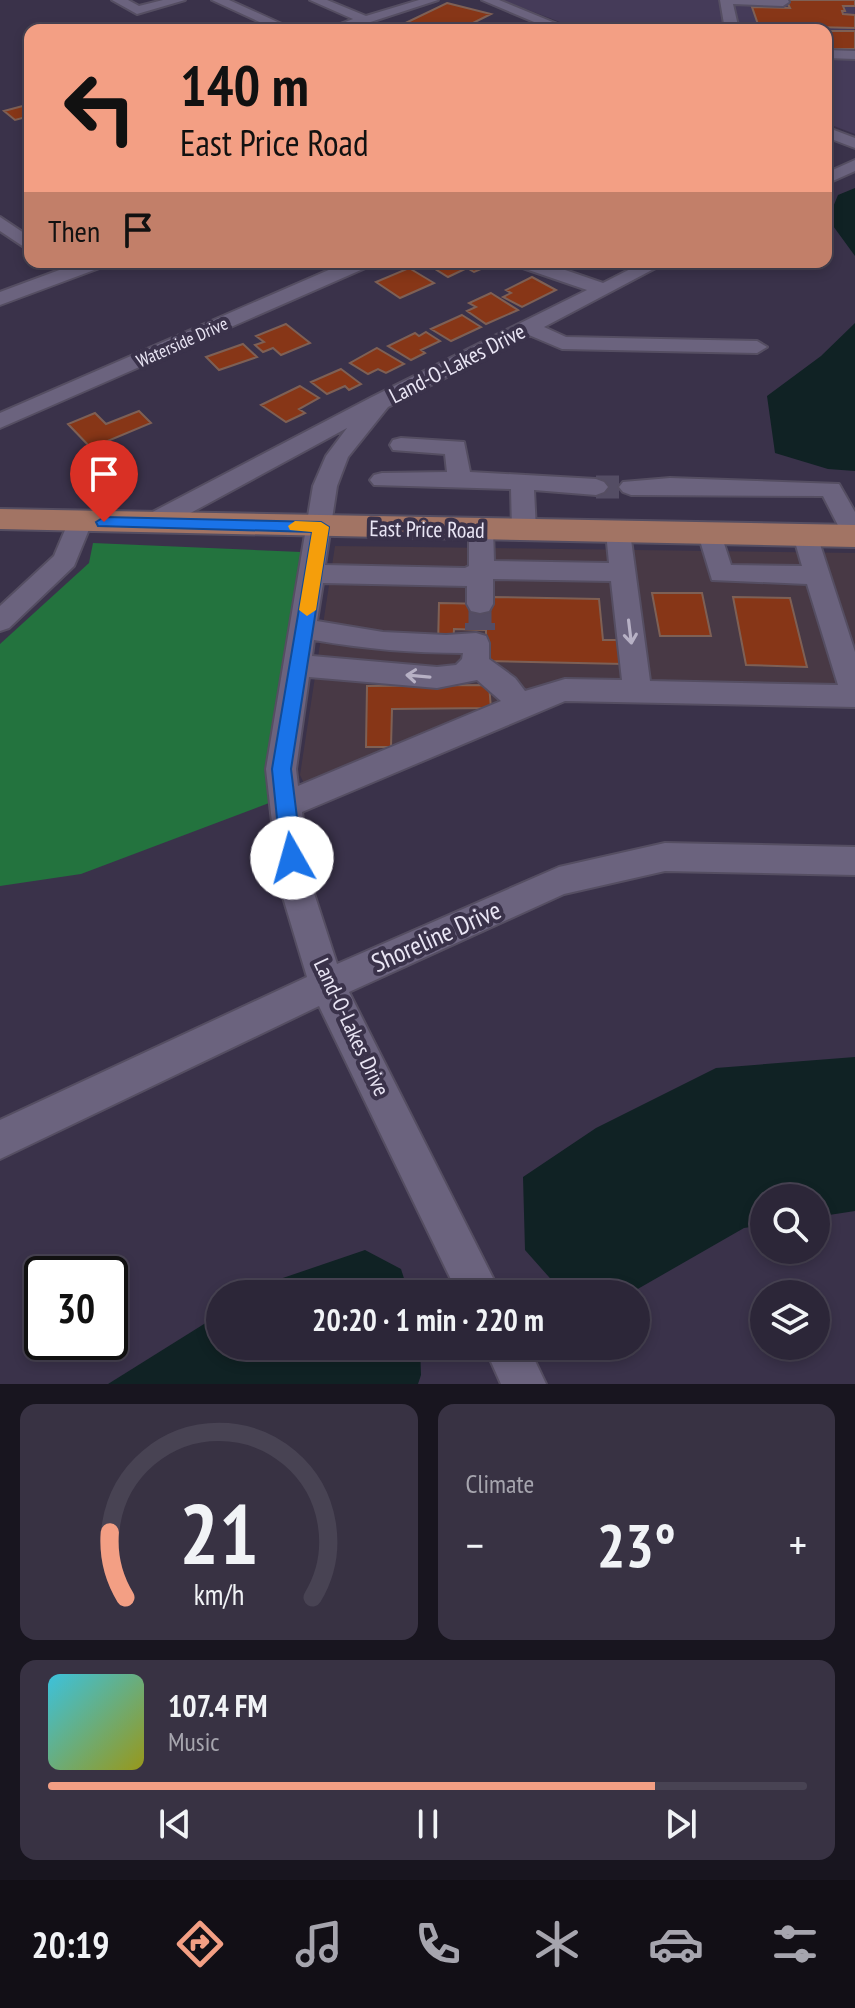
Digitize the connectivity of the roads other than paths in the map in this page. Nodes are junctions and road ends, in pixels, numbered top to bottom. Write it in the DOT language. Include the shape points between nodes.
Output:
graph roads {
  1 [pos="118,0"];
  2 [pos="179,0"];
  3 [pos="218,0"];
  4 [pos="316,0"];
  5 [pos="432,0"];
  6 [pos="488,0"];
  7 [pos="726,0"];
  8 [pos="734,0"];
  9 [pos="783,2"];
  10 [pos="366,20"];
  11 [pos="274,24"];
  12 [pos="352,24"];
  13 [pos="550,24"];
  14 [pos="731,24"];
  15 [pos="832,54"];
  16 [pos="855,55"];
  17 [pos="832,134"];
  18 [pos="855,143"];
  19 [pos="855,165"];
  20 [pos="832,176"];
  21 [pos="0,222"];
  22 [pos="24,241"];
  23 [pos="57,268"];
  24 [pos="349,268"];
  25 [pos="542,268"];
  26 [pos="646,268"];
  27 [pos="603,289"];
  28 [pos="0,299"];
  29 [pos="528,327"];
  30 [pos="730,347"];
  31 [pos="757,347"];
  32 [pos="738,370"];
  33 [pos="380,402"];
  34 [pos="0,421"];
  35 [pos="401,445"];
  36 [pos="459,479"];
  37 [pos="382,480"];
  38 [pos="522,482"];
  39 [pos="570,486"];
  40 [pos="596,487"];
  41 [pos="0,519"];
  42 [pos="80,522"];
  43 [pos="152,523"];
  44 [pos="321,527"];
  45 [pos="481,529"];
  46 [pos="524,530"];
  47 [pos="618,532"];
  48 [pos="710,534"];
  49 [pos="805,535"];
  50 [pos="855,535"];
  51 [pos="478,572"];
  52 [pos="623,572"];
  53 [pos="313,574"];
  54 [pos="817,575"];
  55 [pos="0,621"];
  56 [pos="304,629"];
  57 [pos="467,638"];
  58 [pos="298,665"];
  59 [pos="637,692"];
  60 [pos="855,696"];
  61 [pos="520,705"];
  62 [pos="285,805"];
  63 [pos="855,861"];
  64 [pos="327,985"];
  65 [pos="0,1140"];
  66 [pos="473,1280"];
  67 [pos="512,1360"];
  68 [pos="524,1384"];
  1 -- 2 [label="street" via="137,10"];
  3 -- 11 [label="street"];
  4 -- 10 [label="street"];
  5 -- 10 [label="street"];
  6 -- 13 [label="street"];
  7 -- 8 [label="street"];
  7 -- 14 [label="street"];
  8 -- 9 [label="street"];
  10 -- 12 [label="street"];
  15 -- 16 [label="street"];
  17 -- 18 [label="street"];
  19 -- 20 [label="street"];
  21 -- 22 [label="street"];
  23 -- 28 [label="street"];
  24 -- 34 [label="street, Waterside Drive"];
  25 -- 27 [label="street"];
  26 -- 27 [label="street, Land-O-Lakes Drive"];
  27 -- 29 [label="street, Land-O-Lakes Drive"];
  29 -- 30 [label="street" via="562,343"];
  29 -- 33 [label="street, Land-O-Lakes Drive"];
  30 -- 31 [label="street"];
  30 -- 32 [label="street"];
  33 -- 43 [label="street"];
  33 -- 44 [label="street, Land-O-Lakes Drive" via="337,456 325,486"];
  35 -- 36 [label="street" via="456,447"];
  36 -- 37 [label="street"];
  36 -- 38 [label="street"];
  38 -- 39 [label="street"];
  38 -- 46 [label="street"];
  39 -- 40 [label="street"];
  39 -- 50 [label="street" via="597,499 634,499 641,487 831,489"];
  41 -- 42 [label="main road, East Price Road"];
  42 -- 43 [label="main road, East Price Road"];
  42 -- 55 [label="street" via="65,560"];
  43 -- 44 [label="main road, East Price Road"];
  44 -- 45 [label="main road, East Price Road"];
  44 -- 53 [label="street, Land-O-Lakes Drive"];
  45 -- 46 [label="main road, East Price Road"];
  45 -- 51 [label="street"];
  46 -- 47 [label="main road, East Price Road"];
  47 -- 48 [label="main road, East Price Road"];
  47 -- 52 [label="street"];
  48 -- 49 [label="main road, East Price Road"];
  48 -- 54 [label="street" via="721,574"];
  49 -- 50 [label="main road, East Price Road"];
  49 -- 54 [label="street"];
  51 -- 52 [label="street"];
  51 -- 53 [label="street" via="469,577"];
  51 -- 57 [label="street"];
  52 -- 59 [label="street, one-way"];
  53 -- 56 [label="street, Land-O-Lakes Drive"];
  54 -- 60 [label="street"];
  56 -- 57 [label="street" via="383,642"];
  56 -- 58 [label="street, Land-O-Lakes Drive"];
  57 -- 58 [label="street, one-way" via="470,672 446,678"];
  57 -- 61 [label="street"];
  58 -- 62 [label="street, Land-O-Lakes Drive" via="281,769"];
  59 -- 60 [label="street"];
  59 -- 61 [label="street" via="565,690"];
  61 -- 62 [label="street"];
  62 -- 64 [label="street, Land-O-Lakes Drive" via="295,884"];
  63 -- 64 [label="street, Shoreline Drive" via="665,857 559,881"];
  64 -- 65 [label="street, Shoreline Drive"];
  64 -- 66 [label="street, Land-O-Lakes Drive"];
  67 -- 68 [label="street"];
}
